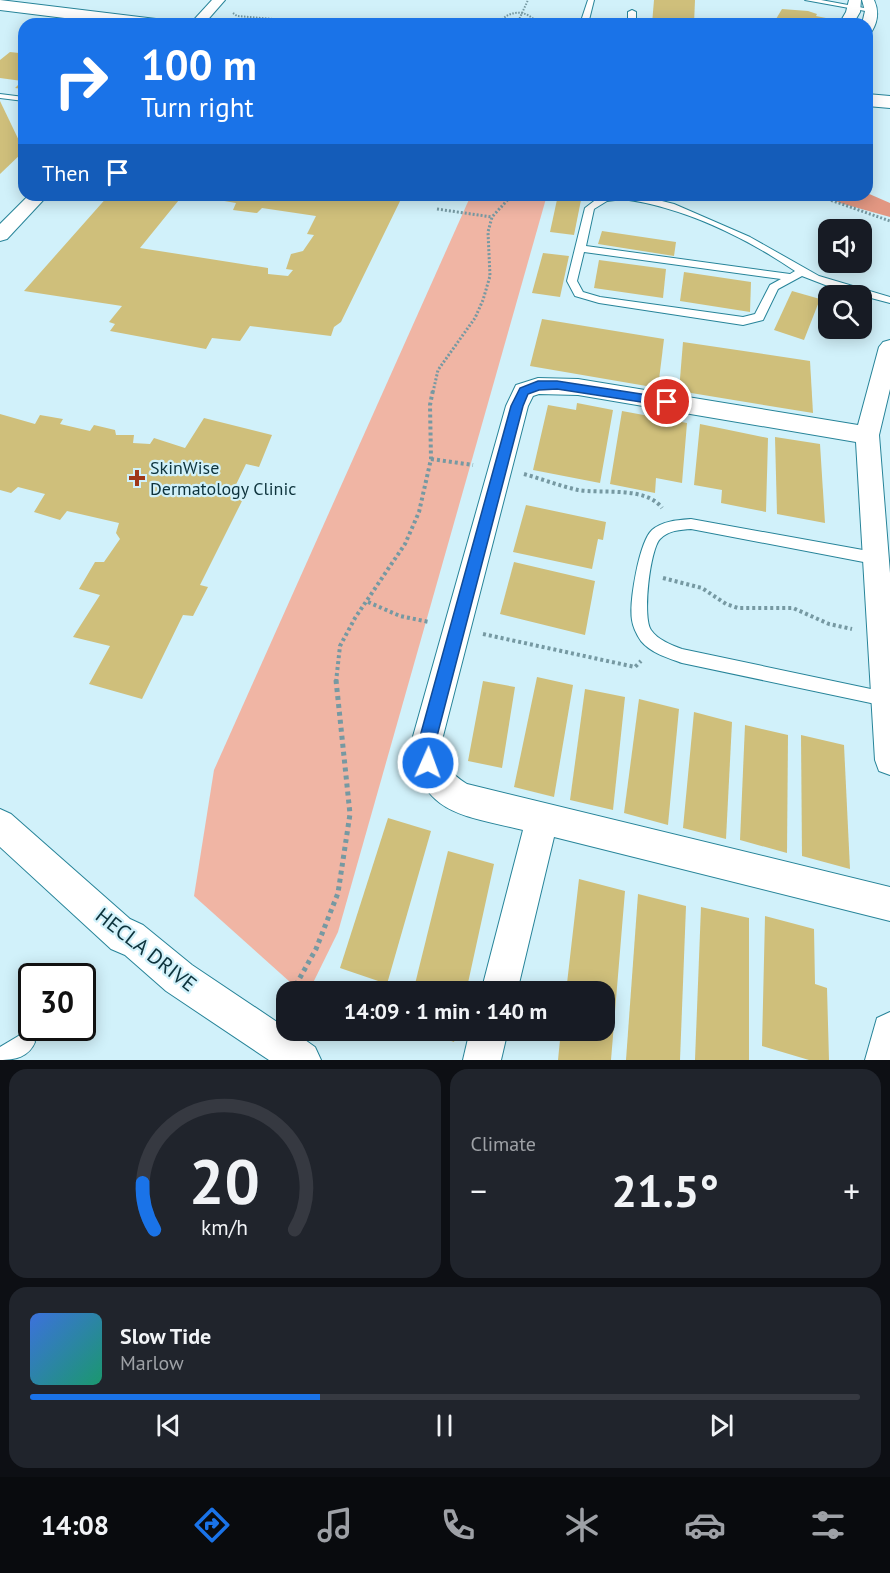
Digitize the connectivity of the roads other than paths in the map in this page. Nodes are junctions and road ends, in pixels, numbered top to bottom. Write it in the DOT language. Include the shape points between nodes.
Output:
graph roads {
  1 [pos="591,0"];
  2 [pos="808,0"];
  3 [pos="216,3"];
  4 [pos="855,4"];
  5 [pos="0,5"];
  6 [pos="870,5"];
  7 [pos="632,12"];
  8 [pos="107,18"];
  9 [pos="202,18"];
  10 [pos="586,18"];
  11 [pos="632,18"];
  12 [pos="849,18"];
  13 [pos="0,96"];
  14 [pos="18,98"];
  15 [pos="873,101"];
  16 [pos="890,102"];
  17 [pos="33,201"];
  18 [pos="601,201"];
  19 [pos="655,201"];
  20 [pos="0,235"];
  21 [pos="580,249"];
  22 [pos="803,271"];
  23 [pos="791,277"];
  24 [pos="890,300"];
  25 [pos="890,347"];
  26 [pos="867,435"];
  27 [pos="874,558"];
  28 [pos="885,636"];
  29 [pos="885,699"];
  30 [pos="890,760"];
  31 [pos="542,820"];
  32 [pos="1,827"];
  33 [pos="890,904"];
  34 [pos="502,981"];
  35 [pos="890,1031"];
  36 [pos="486,1041"];
  37 [pos="25,1042"];
  38 [pos="0,1059"];
  39 [pos="303,1060"];
  40 [pos="482,1060"];
  41 [pos="885,1060"];
  1 -- 10 [label="lane"];
  2 -- 4 [label="lane"];
  3 -- 9 [label="street"];
  4 -- 6 [label="lane"];
  4 -- 12 [label="street"];
  5 -- 8 [label="main road"];
  7 -- 11 [label="lane"];
  13 -- 14 [label="lane"];
  15 -- 16 [label="main road"];
  17 -- 20 [label="street"];
  18 -- 21 [label="lane" via="590,208"];
  19 -- 22 [label="lane" via="693,214"];
  21 -- 23 [label="lane"];
  21 -- 23 [label="lane" via="572,281 579,294 743,321 759,317 774,287"];
  22 -- 23 [label="lane"];
  22 -- 24 [label="lane" via="818,280"];
  25 -- 26 [label="street"];
  26 -- 27 [label="street"];
  26 -- 31 [label="street" via="579,387 538,386 524,391 427,740 428,763 436,780 448,792"];
  27 -- 28 [label="street"];
  27 -- 29 [label="lane" via="691,524 672,524 658,531 649,542 639,622 658,647 682,656"];
  28 -- 29 [label="street"];
  29 -- 30 [label="street"];
  31 -- 33 [label="street"];
  31 -- 34 [label="street"];
  32 -- 39 [label="street, HECLA DRIVE" via="123,937 131,937 179,978"];
  35 -- 41 [label="street"];
  36 -- 40 [label="street"];
  37 -- 38 [label="lane"];
}
